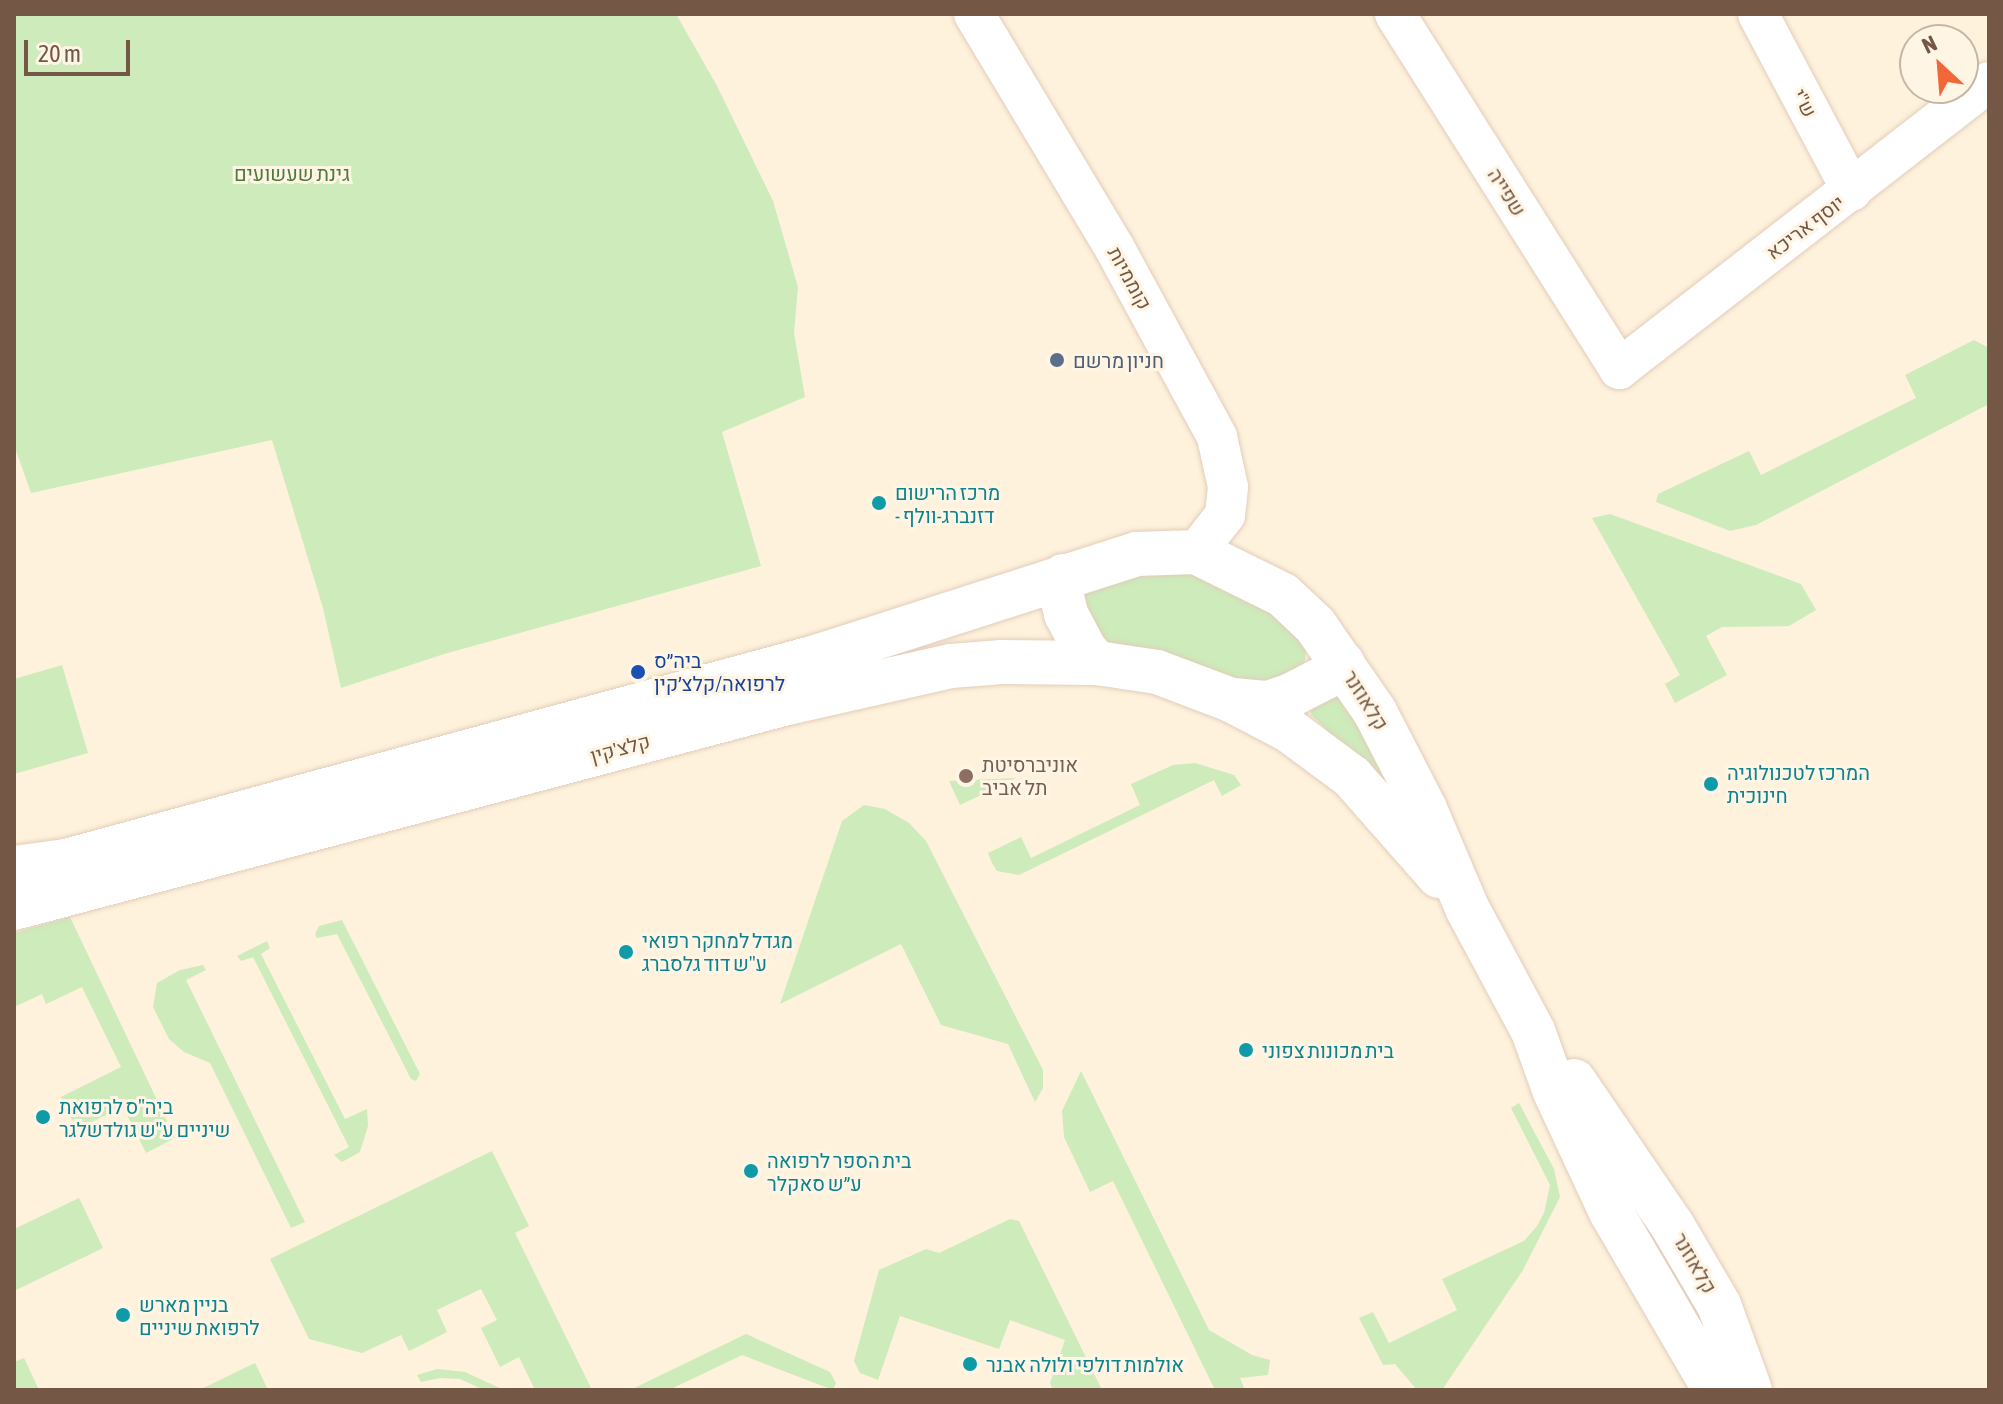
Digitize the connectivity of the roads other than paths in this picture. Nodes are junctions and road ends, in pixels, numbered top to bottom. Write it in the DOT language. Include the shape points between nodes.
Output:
graph roads {
  1 [pos="974,14"];
  2 [pos="1395,14"];
  3 [pos="1758,14"];
  4 [pos="1989,82"];
  5 [pos="1852,191"];
  6 [pos="1619,369"];
  7 [pos="1196,552"];
  8 [pos="1063,576"];
  9 [pos="1097,663"];
  10 [pos="1343,663"];
  11 [pos="1231,700"];
  12 [pos="14,868"];
  13 [pos="14,908"];
  14 [pos="1467,908"];
  15 [pos="1533,1031"];
  16 [pos="1715,1390"];
  17 [pos="1750,1390"];
  1 -- 7 [label="street, קוממיות" via="1114,247 1217,437 1228,487 1225,515"];
  2 -- 6 [label="street, שפייה"];
  3 -- 5 [label="street, ש\"י"];
  4 -- 5 [label="street, יוסף אריכא"];
  5 -- 6 [label="street, יוסף אריכא"];
  7 -- 8 [label="street, קלצ'קין" via="1136,554"];
  7 -- 10 [label="street, קלאוזנר" via="1283,595 1315,625"];
  8 -- 9 [label="street" via="1066,614"];
  8 -- 12 [label="street, קלצ'קין" via="816,657 82,857"];
  9 -- 11 [label="street, קלצ'קין" via="1157,672"];
  9 -- 13 [label="street, קלצ'קין" via="1002,662 904,675"];
  10 -- 11 [label="street" via="1334,673 1268,703"];
  10 -- 14 [label="street, קלאוזנר" via="1404,763"];
  11 -- 14 [label="street, קלאוזנר" via="1290,731 1352,777"];
  14 -- 15 [label="street, קלאוזנר"];
  15 -- 16 [label="street, קלאוזנר" via="1611,1212"];
  15 -- 17 [label="street, קלאוזנר" via="1672,1225 1719,1305"];
}
